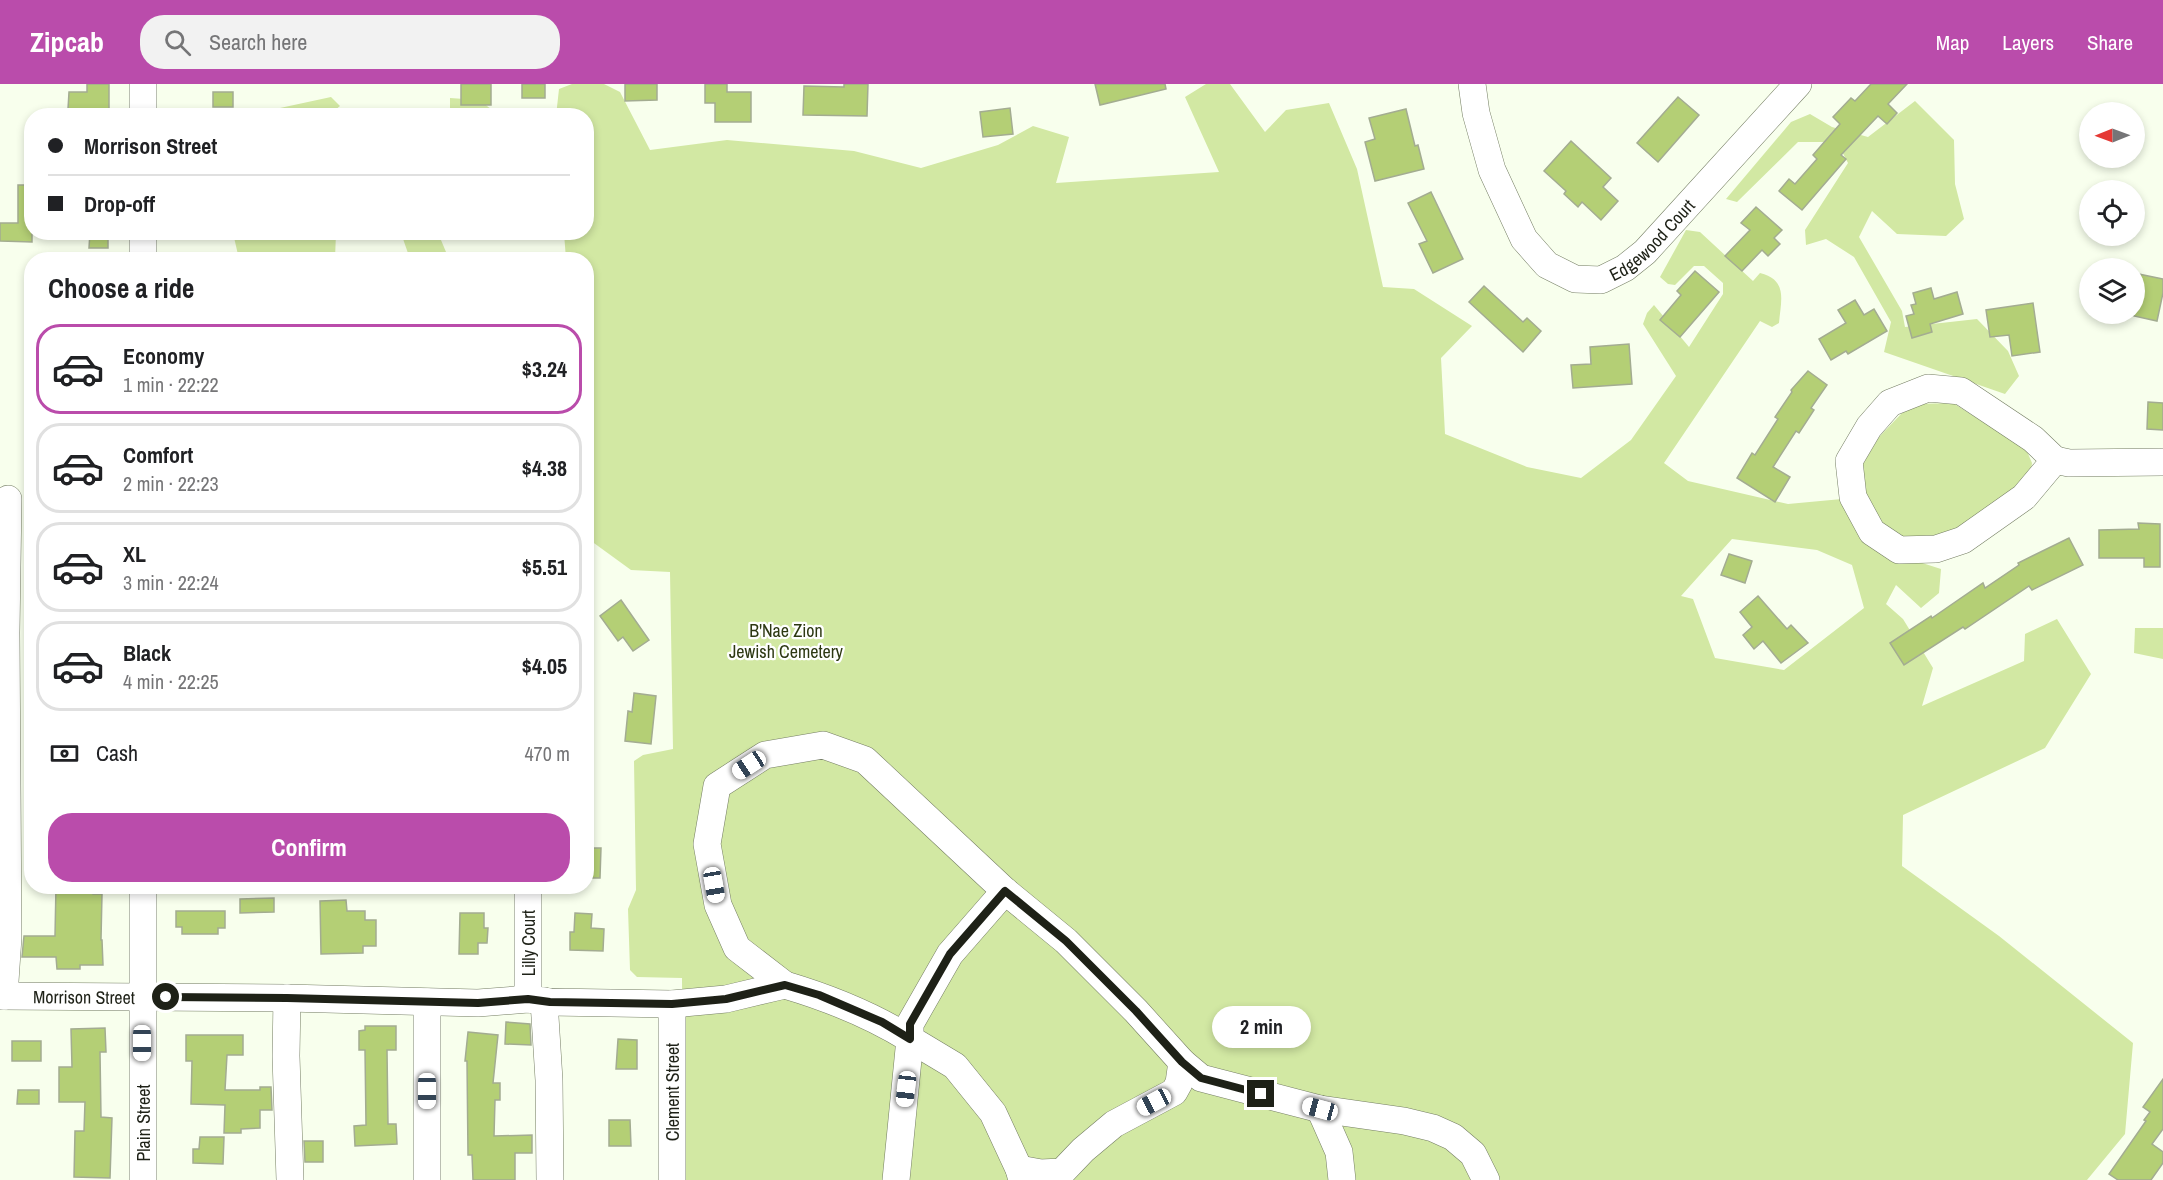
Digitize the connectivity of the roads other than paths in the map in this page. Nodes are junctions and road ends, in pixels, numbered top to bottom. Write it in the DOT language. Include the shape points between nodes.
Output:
graph roads {
  1 [pos="142,84"];
  2 [pos="1472,84"];
  3 [pos="1798,84"];
  4 [pos="143,108"];
  5 [pos="2055,460"];
  6 [pos="2163,462"];
  7 [pos="13,498"];
  8 [pos="1005,891"];
  9 [pos="143,894"];
  10 [pos="529,894"];
  11 [pos="737,948"];
  12 [pos="785,985"];
  13 [pos="2,996"];
  14 [pos="142,997"];
  15 [pos="287,998"];
  16 [pos="726,999"];
  17 [pos="536,1000"];
  18 [pos="427,1002"];
  19 [pos="672,1004"];
  20 [pos="910,1039"];
  21 [pos="1182,1062"];
  22 [pos="1221,1083"];
  23 [pos="1174,1092"];
  24 [pos="1320,1109"];
  25 [pos="1021,1175"];
  26 [pos="1060,1176"];
  27 [pos="143,1180"];
  28 [pos="290,1180"];
  29 [pos="427,1180"];
  30 [pos="550,1180"];
  31 [pos="672,1180"];
  32 [pos="896,1180"];
  33 [pos="1342,1180"];
  34 [pos="1486,1180"];
  1 -- 4 [label="street"];
  2 -- 3 [label="street, Edgewood Court" via="1492,170 1524,239 1547,265 1575,279 1601,280 1645,252"];
  5 -- 5 [label="street" via="2024,497 1963,540 1936,549 1899,550 1872,532 1853,497 1849,461 1869,427 1890,403 1928,388 1960,391 2033,439"];
  5 -- 6 [label="street"];
  7 -- 13 [label="street" via="6,633 8,937"];
  8 -- 11 [label="street" via="866,760 823,744 765,755 717,786 707,844 718,905"];
  8 -- 20 [label="street" via="950,954 910,1024"];
  8 -- 21 [label="street" via="1066,941"];
  9 -- 14 [label="street, Plain Street"];
  10 -- 17 [label="street, Lilly Court"];
  11 -- 12 [label="street"];
  11 -- 16 [label="street" via="735,978"];
  12 -- 16 [label="street, Morrison Street"];
  12 -- 20 [label="street" via="871,1017"];
  13 -- 14 [label="street, Morrison Street"];
  14 -- 15 [label="street, Morrison Street"];
  14 -- 27 [label="street, Plain Street"];
  15 -- 18 [label="street, Morrison Street"];
  15 -- 28 [label="street"];
  16 -- 19 [label="street, Morrison Street"];
  17 -- 18 [label="street, Morrison Street"];
  17 -- 19 [label="street, Morrison Street"];
  17 -- 30 [label="street, Lilly Court" via="549,1080"];
  18 -- 29 [label="street"];
  19 -- 31 [label="street, Clement Street"];
  20 -- 25 [label="street" via="955,1066 993,1113"];
  20 -- 32 [label="street"];
  21 -- 22 [label="street" via="1201,1078"];
  21 -- 23 [label="street"];
  22 -- 23 [label="street"];
  22 -- 24 [label="street"];
  23 -- 26 [label="street" via="1114,1124"];
  24 -- 33 [label="street" via="1339,1152"];
  24 -- 34 [label="street" via="1433,1128 1453,1137 1473,1154"];
  25 -- 26 [label="street"];
}
